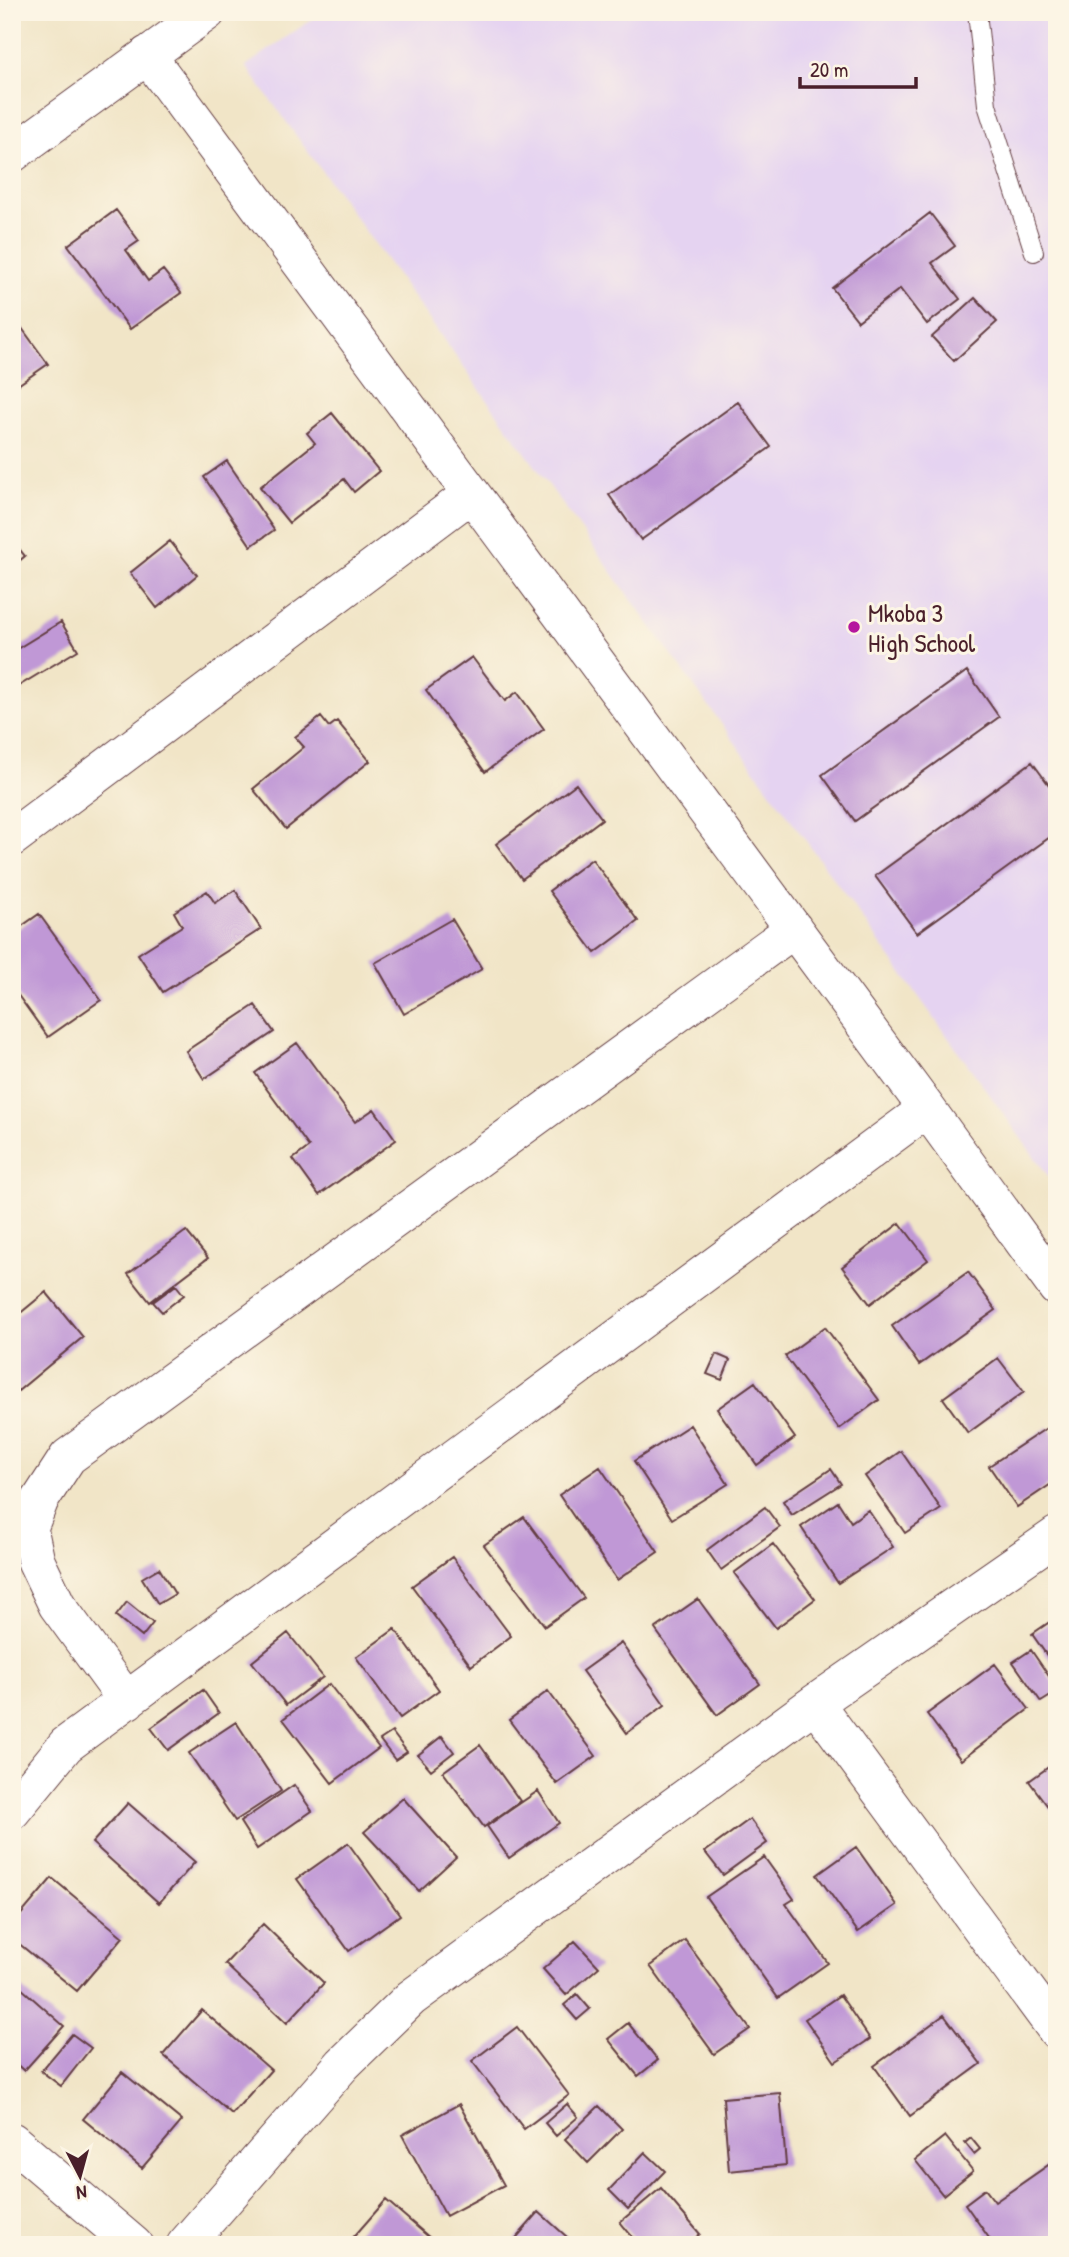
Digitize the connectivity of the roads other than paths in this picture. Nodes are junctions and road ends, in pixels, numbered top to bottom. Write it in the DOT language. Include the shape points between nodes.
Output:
graph roads {
  1 [pos="207,12"];
  2 [pos="977,12"];
  3 [pos="147,55"];
  4 [pos="12,154"];
  5 [pos="1034,252"];
  6 [pos="471,494"];
  7 [pos="12,838"];
  8 [pos="794,929"];
  9 [pos="927,1109"];
  10 [pos="1057,1288"];
  11 [pos="1057,1535"];
  12 [pos="127,1701"];
  13 [pos="814,1703"];
  14 [pos="12,1811"];
  15 [pos="1057,2031"];
  16 [pos="12,2141"];
  17 [pos="134,2245"];
  18 [pos="185,2245"];
  1 -- 3 [label="street"];
  2 -- 5 [label="lane" via="987,105"];
  3 -- 4 [label="street"];
  3 -- 6 [label="street"];
  6 -- 7 [label="street"];
  6 -- 8 [label="street"];
  8 -- 9 [label="street"];
  8 -- 12 [label="street" via="68,1457 40,1500 29,1528 37,1561 57,1605"];
  9 -- 10 [label="street"];
  9 -- 12 [label="street"];
  11 -- 13 [label="street"];
  12 -- 14 [label="street" via="66,1745"];
  13 -- 15 [label="street"];
  13 -- 18 [label="street" via="411,1998 343,2064"];
  16 -- 17 [label="street"];
}
